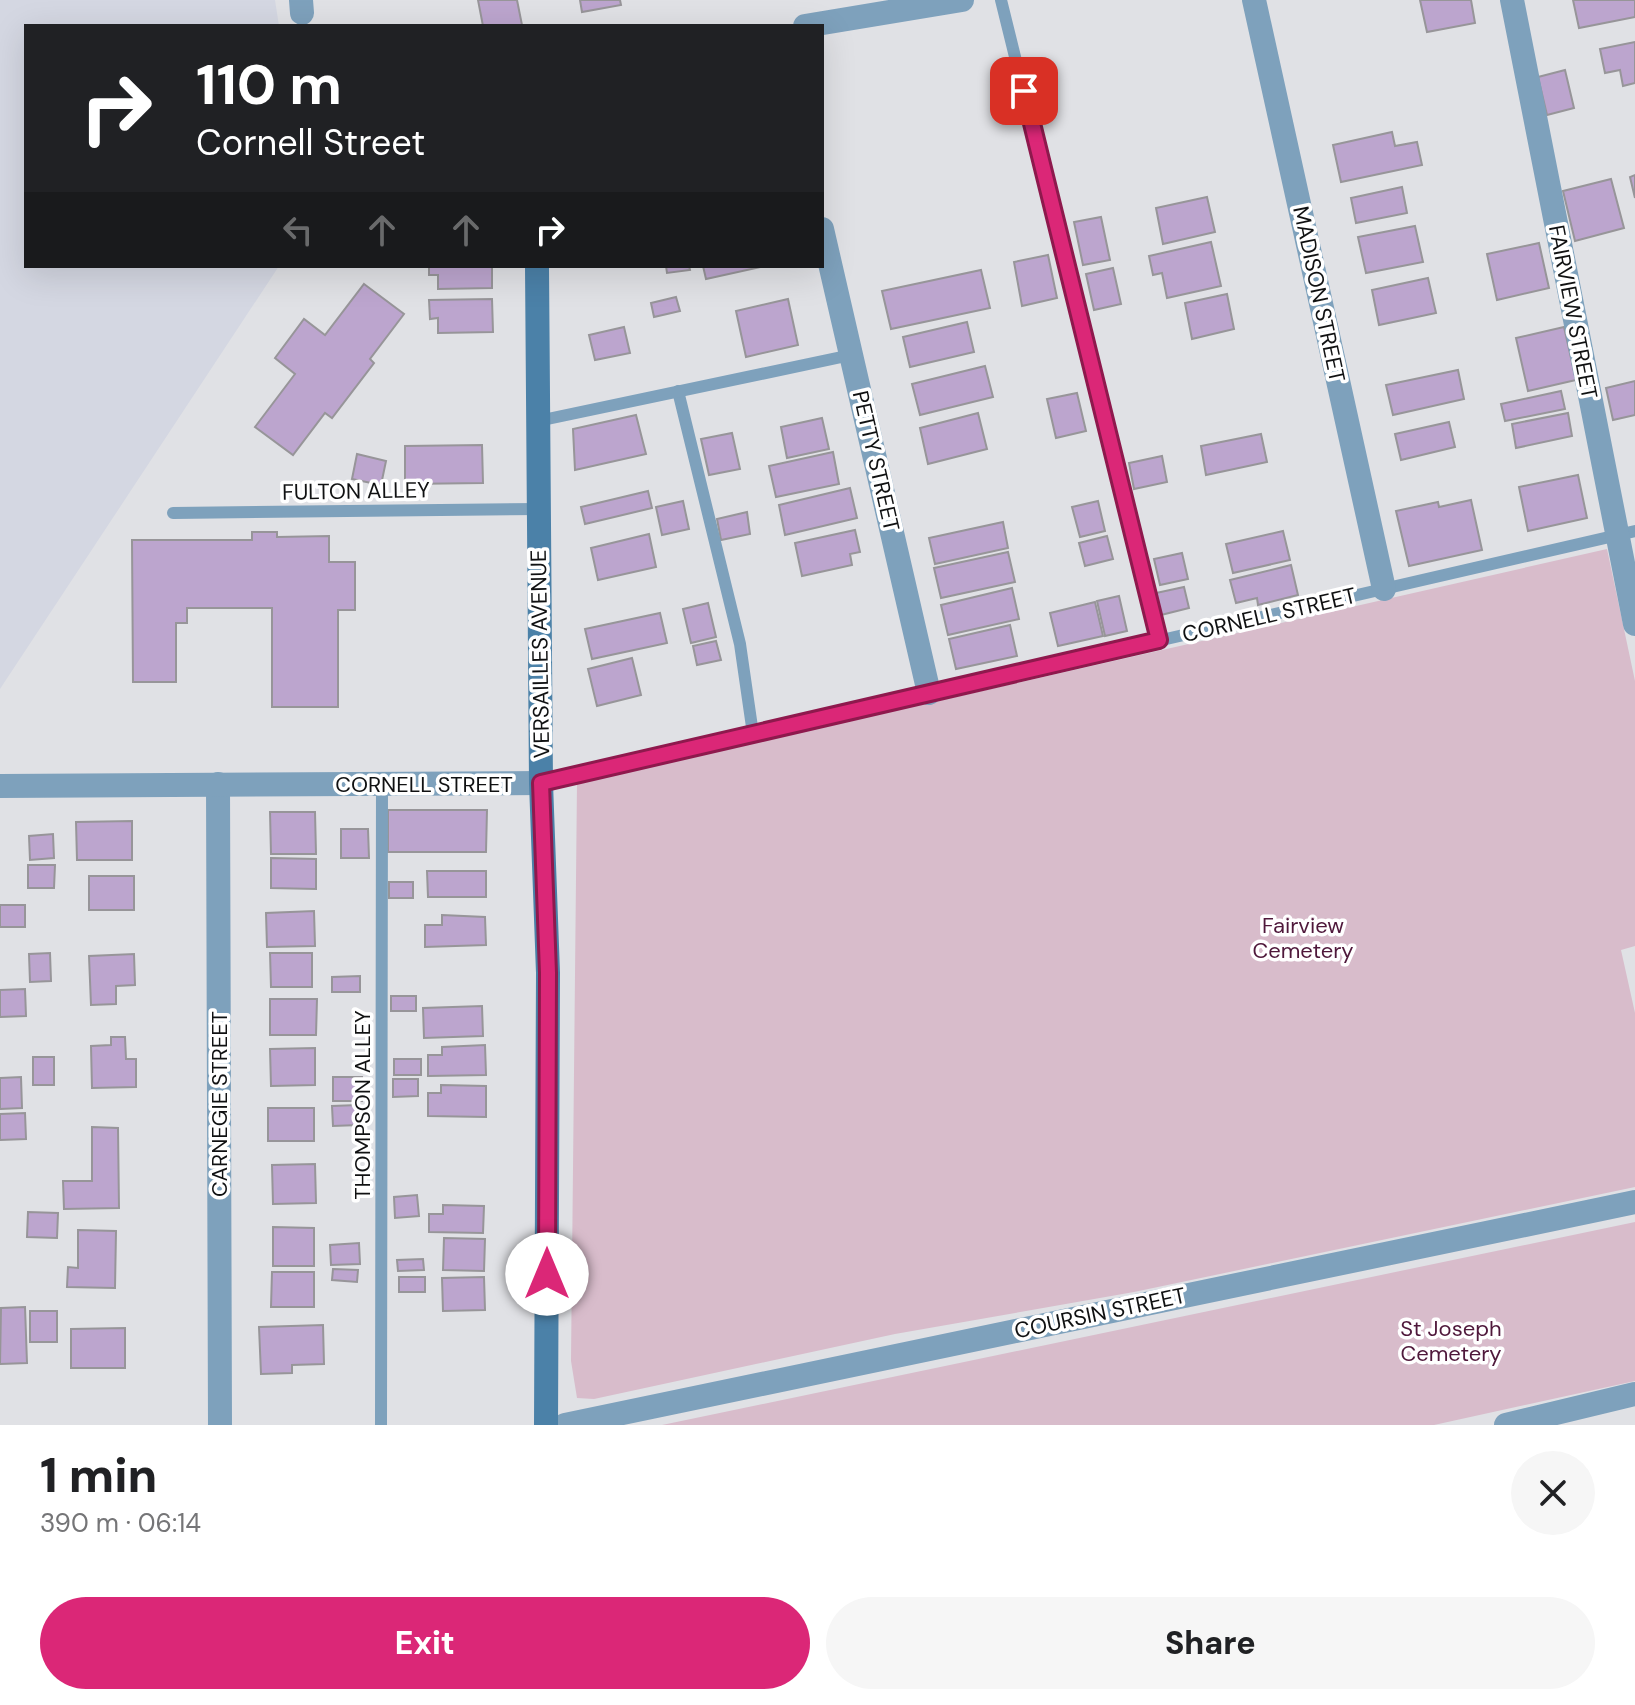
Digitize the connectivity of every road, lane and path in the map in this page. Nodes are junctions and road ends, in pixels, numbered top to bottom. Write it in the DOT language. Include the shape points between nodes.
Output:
graph roads {
  1 [pos="962,0"];
  2 [pos="1001,0"];
  3 [pos="1254,0"];
  4 [pos="1512,0"];
  5 [pos="817,24"];
  6 [pos="824,238"];
  7 [pos="537,268"];
  8 [pos="851,355"];
  9 [pos="678,391"];
  10 [pos="538,421"];
  11 [pos="539,509"];
  12 [pos="173,513"];
  13 [pos="1626,533"];
  14 [pos="1384,589"];
  15 [pos="1635,624"];
  16 [pos="1159,640"];
  17 [pos="929,693"];
  18 [pos="753,734"];
  19 [pos="541,783"];
  20 [pos="218,784"];
  21 [pos="382,784"];
  22 [pos="0,786"];
  23 [pos="1635,1202"];
  24 [pos="1635,1394"];
  25 [pos="1576,1417"];
  26 [pos="220,1425"];
  27 [pos="381,1425"];
  28 [pos="546,1425"];
  29 [pos="565,1425"];
  30 [pos="1506,1425"];
  1 -- 5 [label="street"];
  2 -- 16 [label="lane"];
  3 -- 14 [label="street, MADISON STREET"];
  4 -- 13 [label="street, FAIRVIEW STREET"];
  6 -- 8 [label="street, PETTY STREET"];
  7 -- 10 [label="street, VERSAILLES AVENUE"];
  8 -- 9 [label="lane"];
  8 -- 17 [label="street, PETTY STREET"];
  9 -- 10 [label="lane"];
  9 -- 18 [label="lane" via="740,644"];
  10 -- 11 [label="street, VERSAILLES AVENUE"];
  11 -- 12 [label="lane, FULTON ALLEY"];
  11 -- 19 [label="street, VERSAILLES AVENUE"];
  13 -- 14 [label="lane, CORNELL STREET"];
  13 -- 15 [label="street, FAIRVIEW STREET"];
  14 -- 16 [label="lane, CORNELL STREET"];
  16 -- 17 [label="lane, CORNELL STREET"];
  17 -- 18 [label="lane, CORNELL STREET"];
  18 -- 19 [label="lane, CORNELL STREET"];
  19 -- 21 [label="street, CORNELL STREET"];
  19 -- 28 [label="street, VERSAILLES AVENUE" via="548,973"];
  20 -- 21 [label="street, CORNELL STREET"];
  20 -- 22 [label="street, CORNELL STREET"];
  20 -- 26 [label="street, CARNEGIE STREET"];
  21 -- 27 [label="lane, THOMPSON ALLEY"];
  23 -- 29 [label="street, COURSIN STREET"];
  24 -- 25 [label="street"];
  25 -- 30 [label="street"];
}
